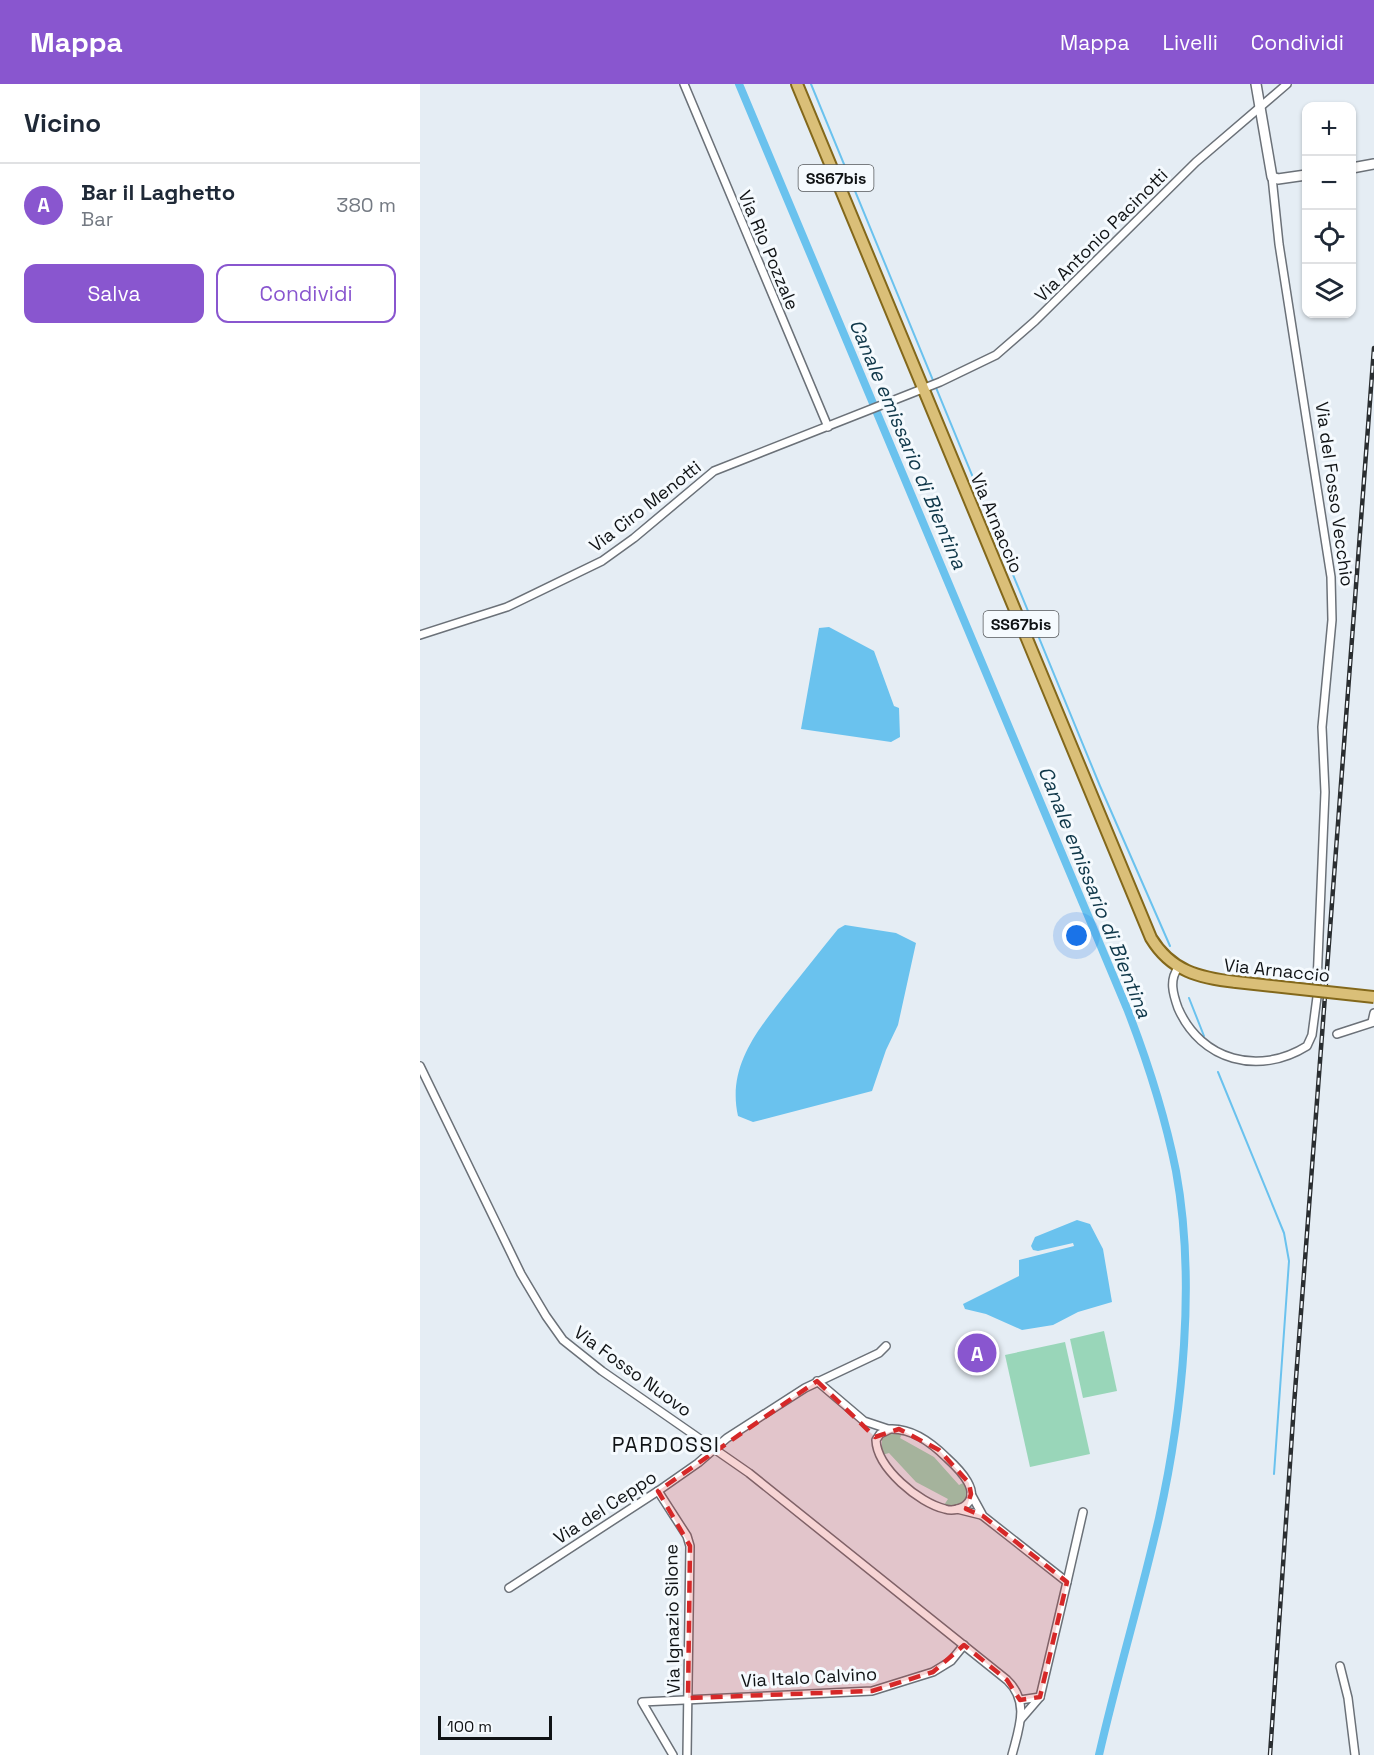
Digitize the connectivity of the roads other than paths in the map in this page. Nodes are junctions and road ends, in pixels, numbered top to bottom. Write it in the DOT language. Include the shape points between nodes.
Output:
graph roads {
  1 [pos="684,84"];
  2 [pos="797,84"];
  3 [pos="1256,84"];
  4 [pos="1287,84"];
  5 [pos="1260,108"];
  6 [pos="1374,164"];
  7 [pos="1356,167"];
  8 [pos="1302,176"];
  9 [pos="1272,177"];
  10 [pos="931,385"];
  11 [pos="828,427"];
  12 [pos="420,635"];
  13 [pos="1178,968"];
  14 [pos="1317,983"];
  15 [pos="1317,996"];
  16 [pos="1374,998"];
  17 [pos="1374,1013"];
  18 [pos="1373,1022"];
  19 [pos="1337,1034"];
  20 [pos="420,1066"];
  21 [pos="886,1346"];
  22 [pos="817,1381"];
  23 [pos="864,1421"];
  24 [pos="890,1429"];
  25 [pos="876,1440"];
  26 [pos="716,1448"];
  27 [pos="658,1491"];
  28 [pos="971,1494"];
  29 [pos="957,1509"];
  30 [pos="1083,1512"];
  31 [pos="983,1516"];
  32 [pos="1067,1582"];
  33 [pos="509,1588"];
  34 [pos="964,1645"];
  35 [pos="1340,1666"];
  36 [pos="1040,1697"];
  37 [pos="688,1698"];
  38 [pos="1020,1700"];
  39 [pos="642,1702"];
  40 [pos="1021,1719"];
  41 [pos="673,1755"];
  42 [pos="687,1755"];
  43 [pos="1012,1755"];
  44 [pos="1355,1755"];
  1 -- 11 [label="street, Via Rio Pozzale"];
  2 -- 10 [label="main road, Via Arnaccio / SS67bis"];
  3 -- 5 [label="street, Via del Fosso Vecchio"];
  4 -- 5 [label="street, Via Antonio Pacinotti"];
  5 -- 9 [label="street, Via del Fosso Vecchio"];
  5 -- 10 [label="street, Via Antonio Pacinotti" via="1196,162 1013,341 989,359"];
  6 -- 7 [label="street"];
  8 -- 9 [label="street"];
  9 -- 14 [label="street, Via del Fosso Vecchio" via="1332,587 1322,726 1325,792"];
  10 -- 11 [label="street, Via Ciro Menotti"];
  10 -- 13 [label="main road, Via Arnaccio / SS67bis" via="1145,926 1158,949"];
  11 -- 12 [label="street, Via Ciro Menotti" via="707,475 634,538 575,575 480,617"];
  13 -- 15 [label="street" via="1172,982 1177,1004 1193,1034 1229,1058 1249,1062 1272,1060 1302,1049 1311,1041"];
  13 -- 16 [label="main road, Via Arnaccio / SS67bis, bridge" via="1200,977"];
  17 -- 18 [label="street"];
  18 -- 19 [label="street"];
  20 -- 26 [label="street, Via Fosso Nuovo" via="506,1245 552,1327 589,1362"];
  21 -- 22 [label="street, Via del Ceppo" via="879,1353"];
  22 -- 23 [label="street"];
  22 -- 26 [label="street, Via del Ceppo"];
  23 -- 24 [label="street"];
  23 -- 25 [label="street"];
  24 -- 25 [label="street"];
  24 -- 28 [label="street" via="910,1432 939,1450 963,1474"];
  25 -- 29 [label="street" via="882,1461 908,1489 937,1507"];
  26 -- 27 [label="street, Via del Ceppo"];
  26 -- 34 [label="street, Via Fosso Nuovo"];
  27 -- 33 [label="street, Via del Ceppo"];
  27 -- 37 [label="street, Via Ignazio Silone" via="690,1546"];
  28 -- 29 [label="street" via="967,1503"];
  28 -- 31 [label="street"];
  29 -- 31 [label="street"];
  30 -- 32 [label="street"];
  31 -- 32 [label="street"];
  32 -- 36 [label="street"];
  34 -- 37 [label="street, Via Italo Calvino" via="951,1661 933,1672 872,1691"];
  34 -- 38 [label="street, Via Fosso Nuovo" via="1012,1684"];
  35 -- 44 [label="street"];
  36 -- 38 [label="street"];
  36 -- 40 [label="street"];
  37 -- 39 [label="street, Via Italo Calvino"];
  37 -- 42 [label="street, Via Ignazio Silone"];
  38 -- 40 [label="street"];
  39 -- 41 [label="street, Via Ignazio Silone"];
  40 -- 43 [label="street"];
}
